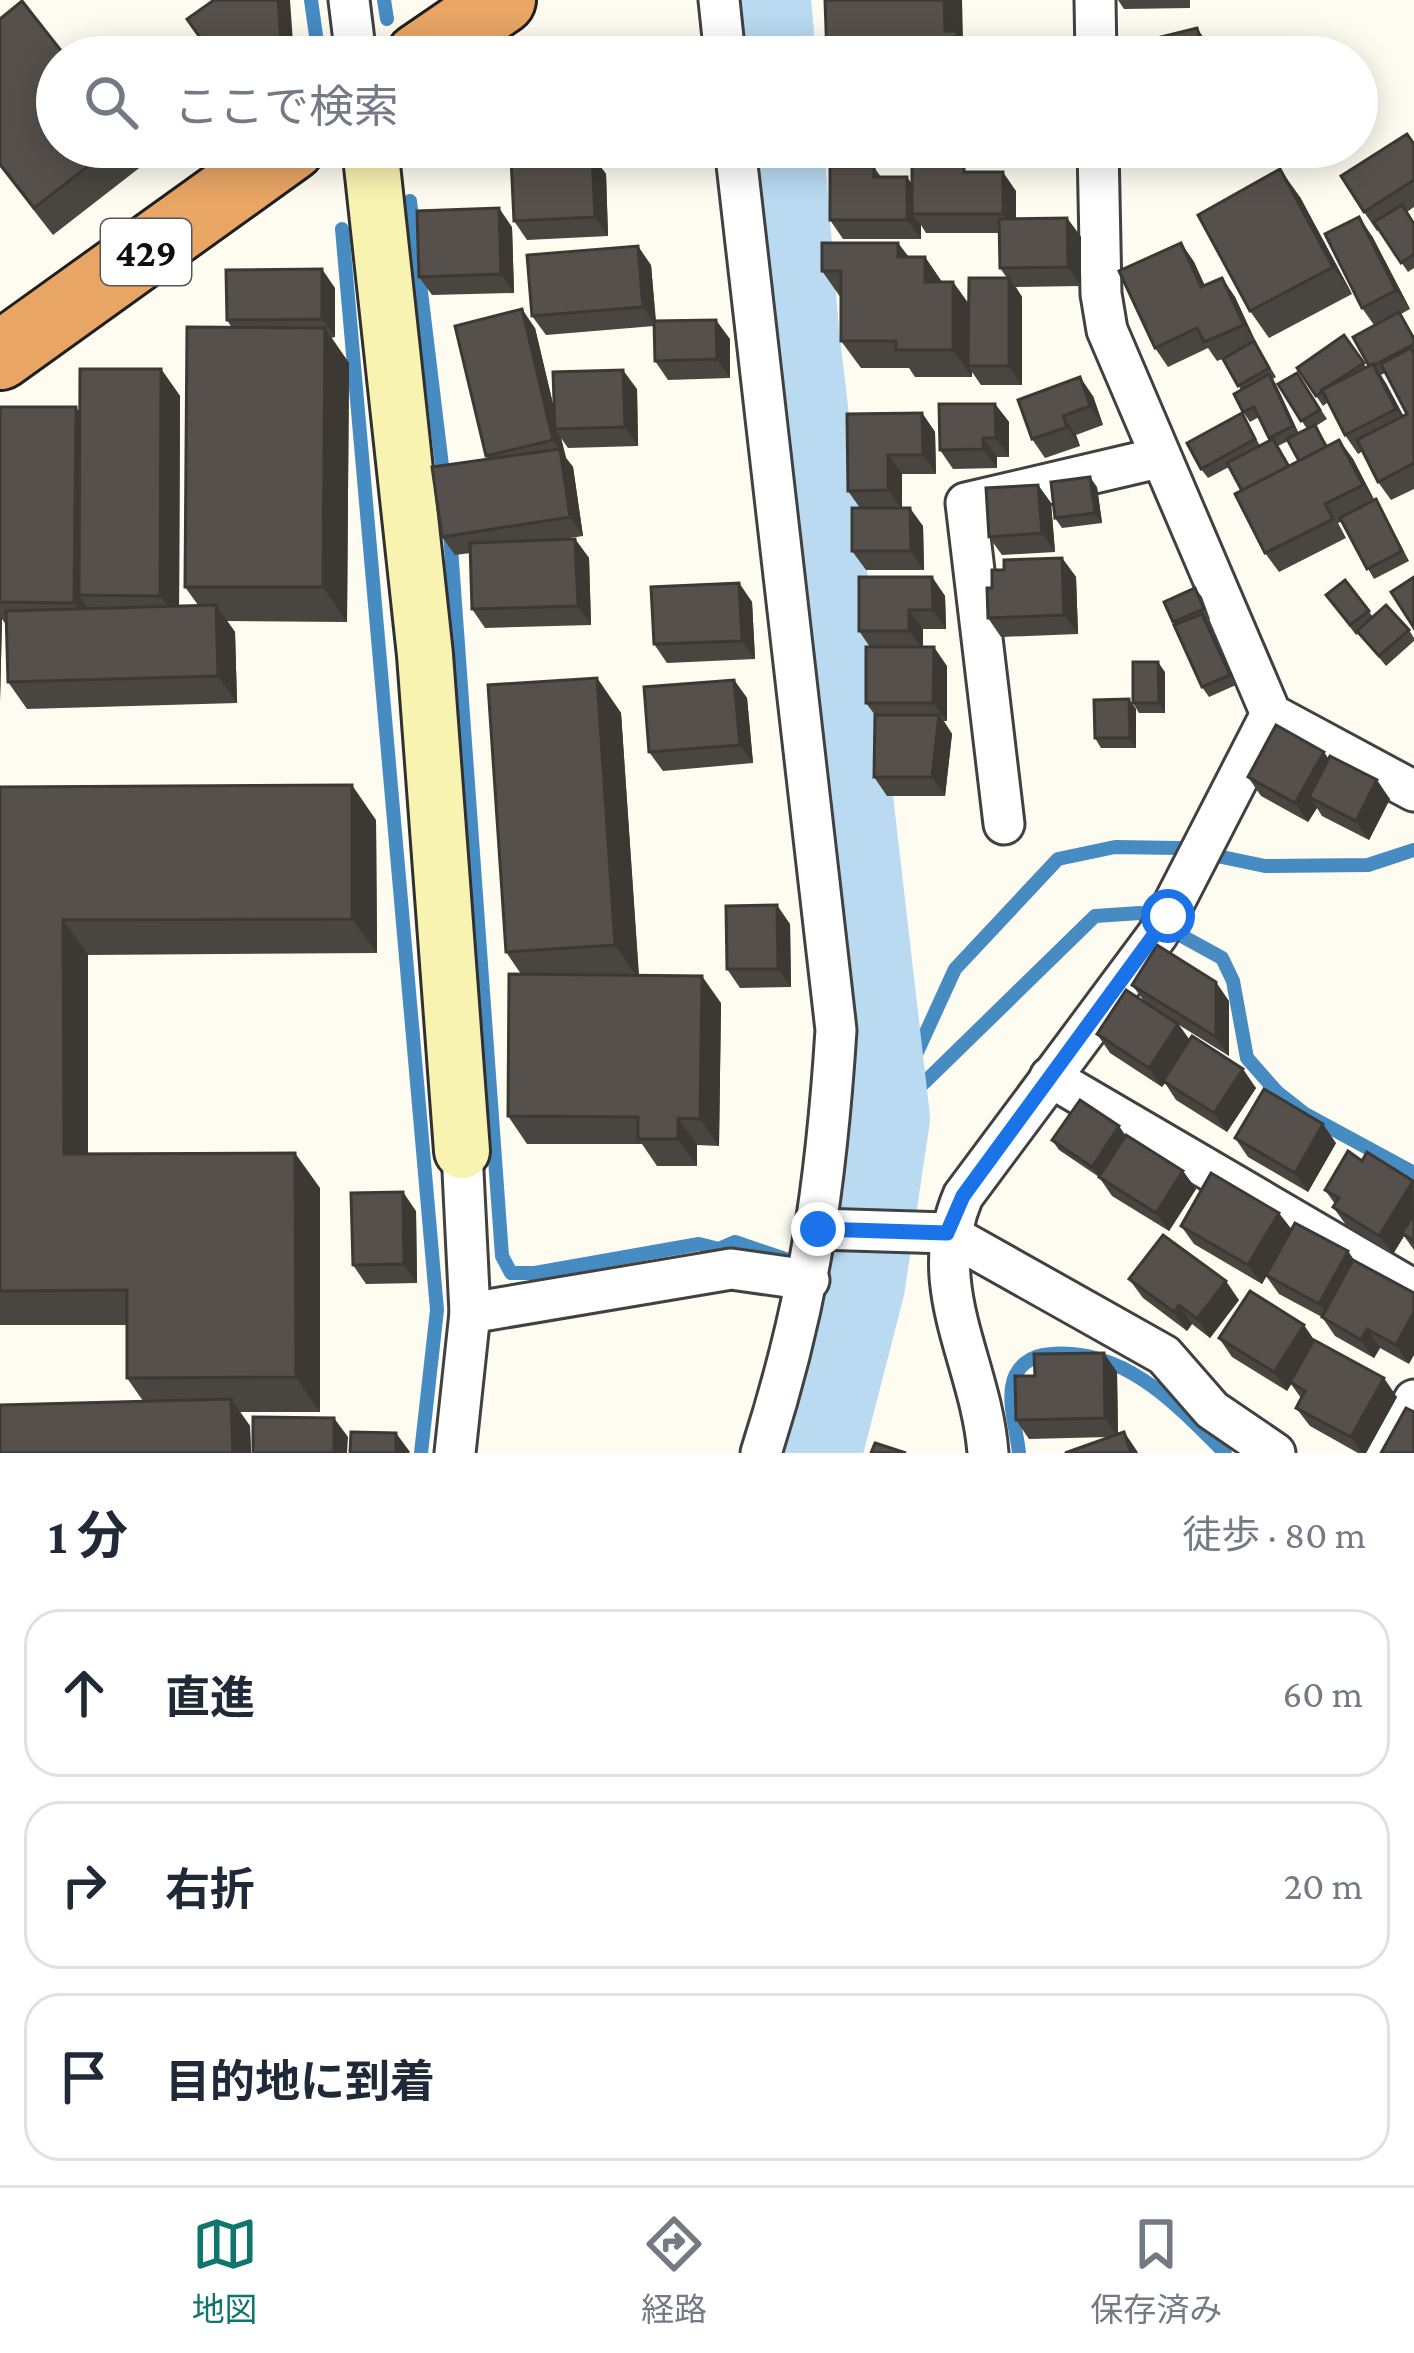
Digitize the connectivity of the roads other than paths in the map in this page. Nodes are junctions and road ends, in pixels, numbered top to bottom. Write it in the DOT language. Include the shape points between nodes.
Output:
graph roads {
  1 [pos="349,0"];
  2 [pos="502,0"];
  3 [pos="718,0"];
  4 [pos="1095,0"];
  5 [pos="353,36"];
  6 [pos="450,36"];
  7 [pos="722,36"];
  8 [pos="1096,36"];
  9 [pos="262,168"];
  10 [pos="372,168"];
  11 [pos="737,168"];
  12 [pos="1098,168"];
  13 [pos="0,356"];
  14 [pos="1159,458"];
  15 [pos="1271,714"];
  16 [pos="1414,791"];
  17 [pos="1004,824"];
  18 [pos="1050,1077"];
  19 [pos="462,1151"];
  20 [pos="933,1232"];
  21 [pos="817,1253"];
  22 [pos="1414,1290"];
  23 [pos="470,1312"];
  24 [pos="1414,1400"];
  25 [pos="455,1453"];
  26 [pos="761,1453"];
  27 [pos="988,1453"];
  28 [pos="1274,1453"];
  29 [pos="1385,1453"];
  1 -- 5 [label="street"];
  2 -- 6 [label="highway"];
  3 -- 7 [label="street"];
  4 -- 8 [label="street"];
  9 -- 13 [label="highway, 429"];
  10 -- 19 [label="street" via="425,655"];
  11 -- 21 [label="street" via="836,1030"];
  12 -- 14 [label="street" via="1107,330"];
  14 -- 15 [label="street"];
  14 -- 17 [label="street" via="966,503"];
  15 -- 16 [label="street"];
  15 -- 18 [label="street" via="1163,925"];
  18 -- 20 [label="street"];
  18 -- 22 [label="street"];
  19 -- 23 [label="street"];
  20 -- 21 [label="street"];
  20 -- 27 [label="street"];
  20 -- 28 [label="street" via="1163,1355 1212,1410"];
  21 -- 23 [label="street"];
  21 -- 26 [label="street"];
  23 -- 25 [label="street"];
  24 -- 29 [label="street"];
}
